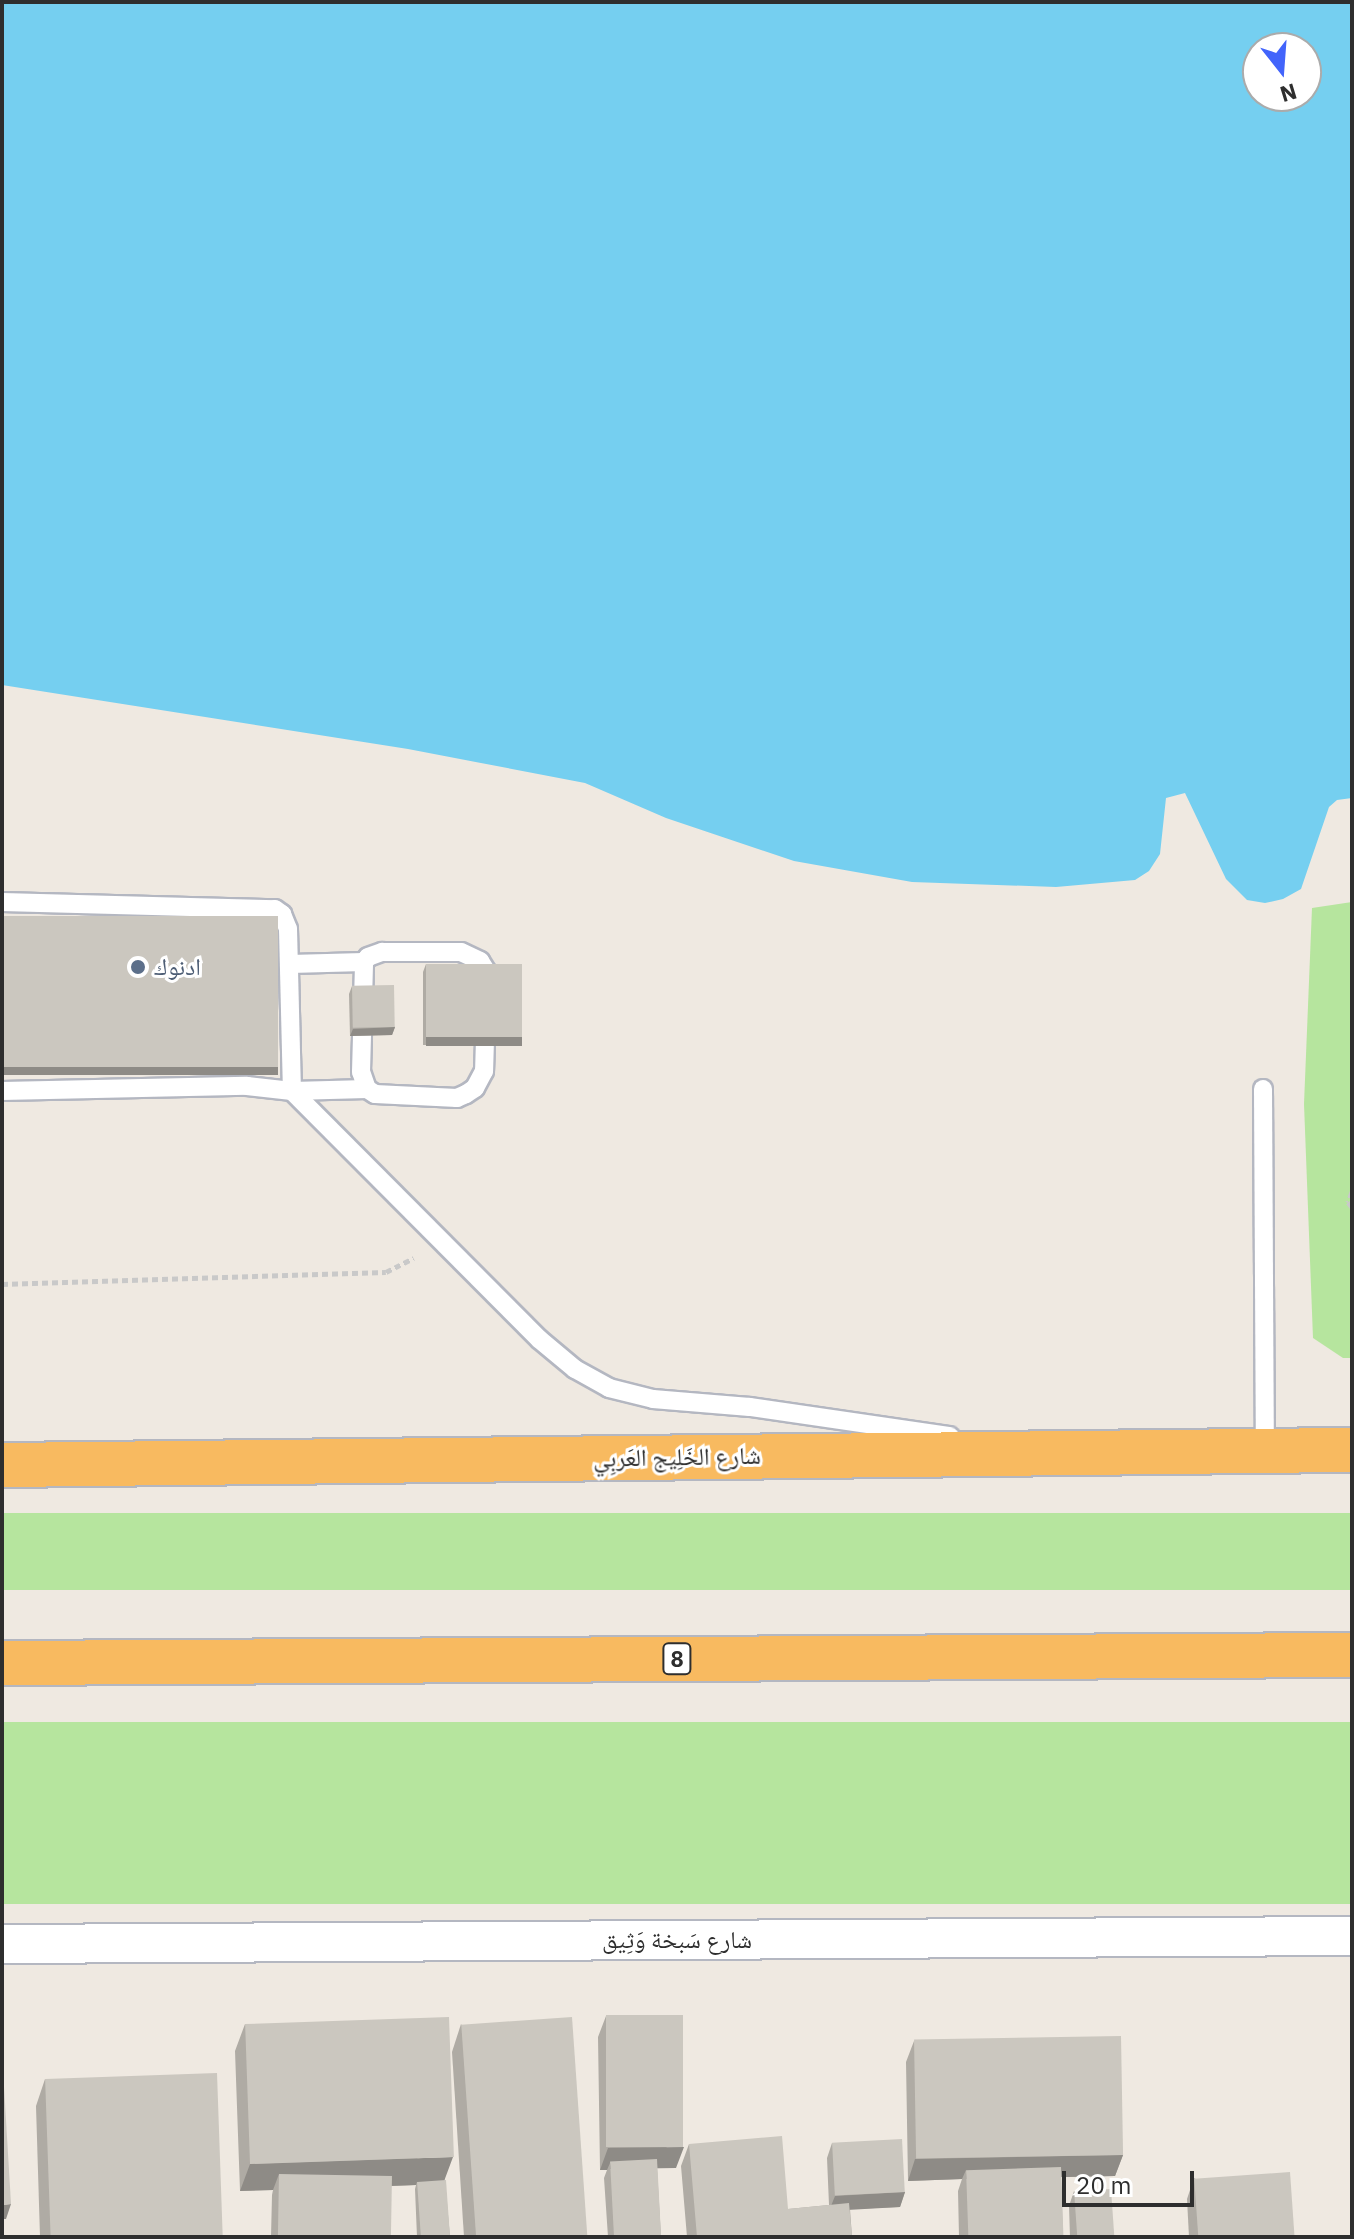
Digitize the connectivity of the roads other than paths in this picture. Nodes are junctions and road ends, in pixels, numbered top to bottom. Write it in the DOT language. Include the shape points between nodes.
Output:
graph roads {
  1 [pos="2,902"];
  2 [pos="364,962"];
  3 [pos="290,964"];
  4 [pos="367,1089"];
  5 [pos="1263,1089"];
  6 [pos="2,1091"];
  7 [pos="292,1091"];
  8 [pos="1352,1450"];
  9 [pos="1265,1451"];
  10 [pos="1063,1453"];
  11 [pos="2,1465"];
  12 [pos="1352,1655"];
  13 [pos="2,1663"];
  14 [pos="1352,1936"];
  15 [pos="2,1944"];
  1 -- 3 [label="lane" via="275,909 287,921"];
  2 -- 3 [label="lane"];
  2 -- 4 [label="lane" via="361,1072"];
  2 -- 4 [label="lane" via="375,953 461,952 480,961 488,986 484,1071 475,1088 457,1098 375,1094"];
  3 -- 7 [label="lane"];
  4 -- 7 [label="lane"];
  5 -- 9 [label="lane"];
  6 -- 7 [label="lane" via="247,1086"];
  7 -- 10 [label="lane" via="539,1339 609,1388 653,1399 750,1407"];
  8 -- 9 [label="highway, شارع الخَلِيج العَربِي"];
  9 -- 10 [label="highway, شارع الخَلِيج العَربِي"];
  10 -- 11 [label="highway, شارع الخَلِيج العَربِي"];
  12 -- 13 [label="highway, 8"];
  14 -- 15 [label="street, شارع سَبخة وَثِيق"];
}
